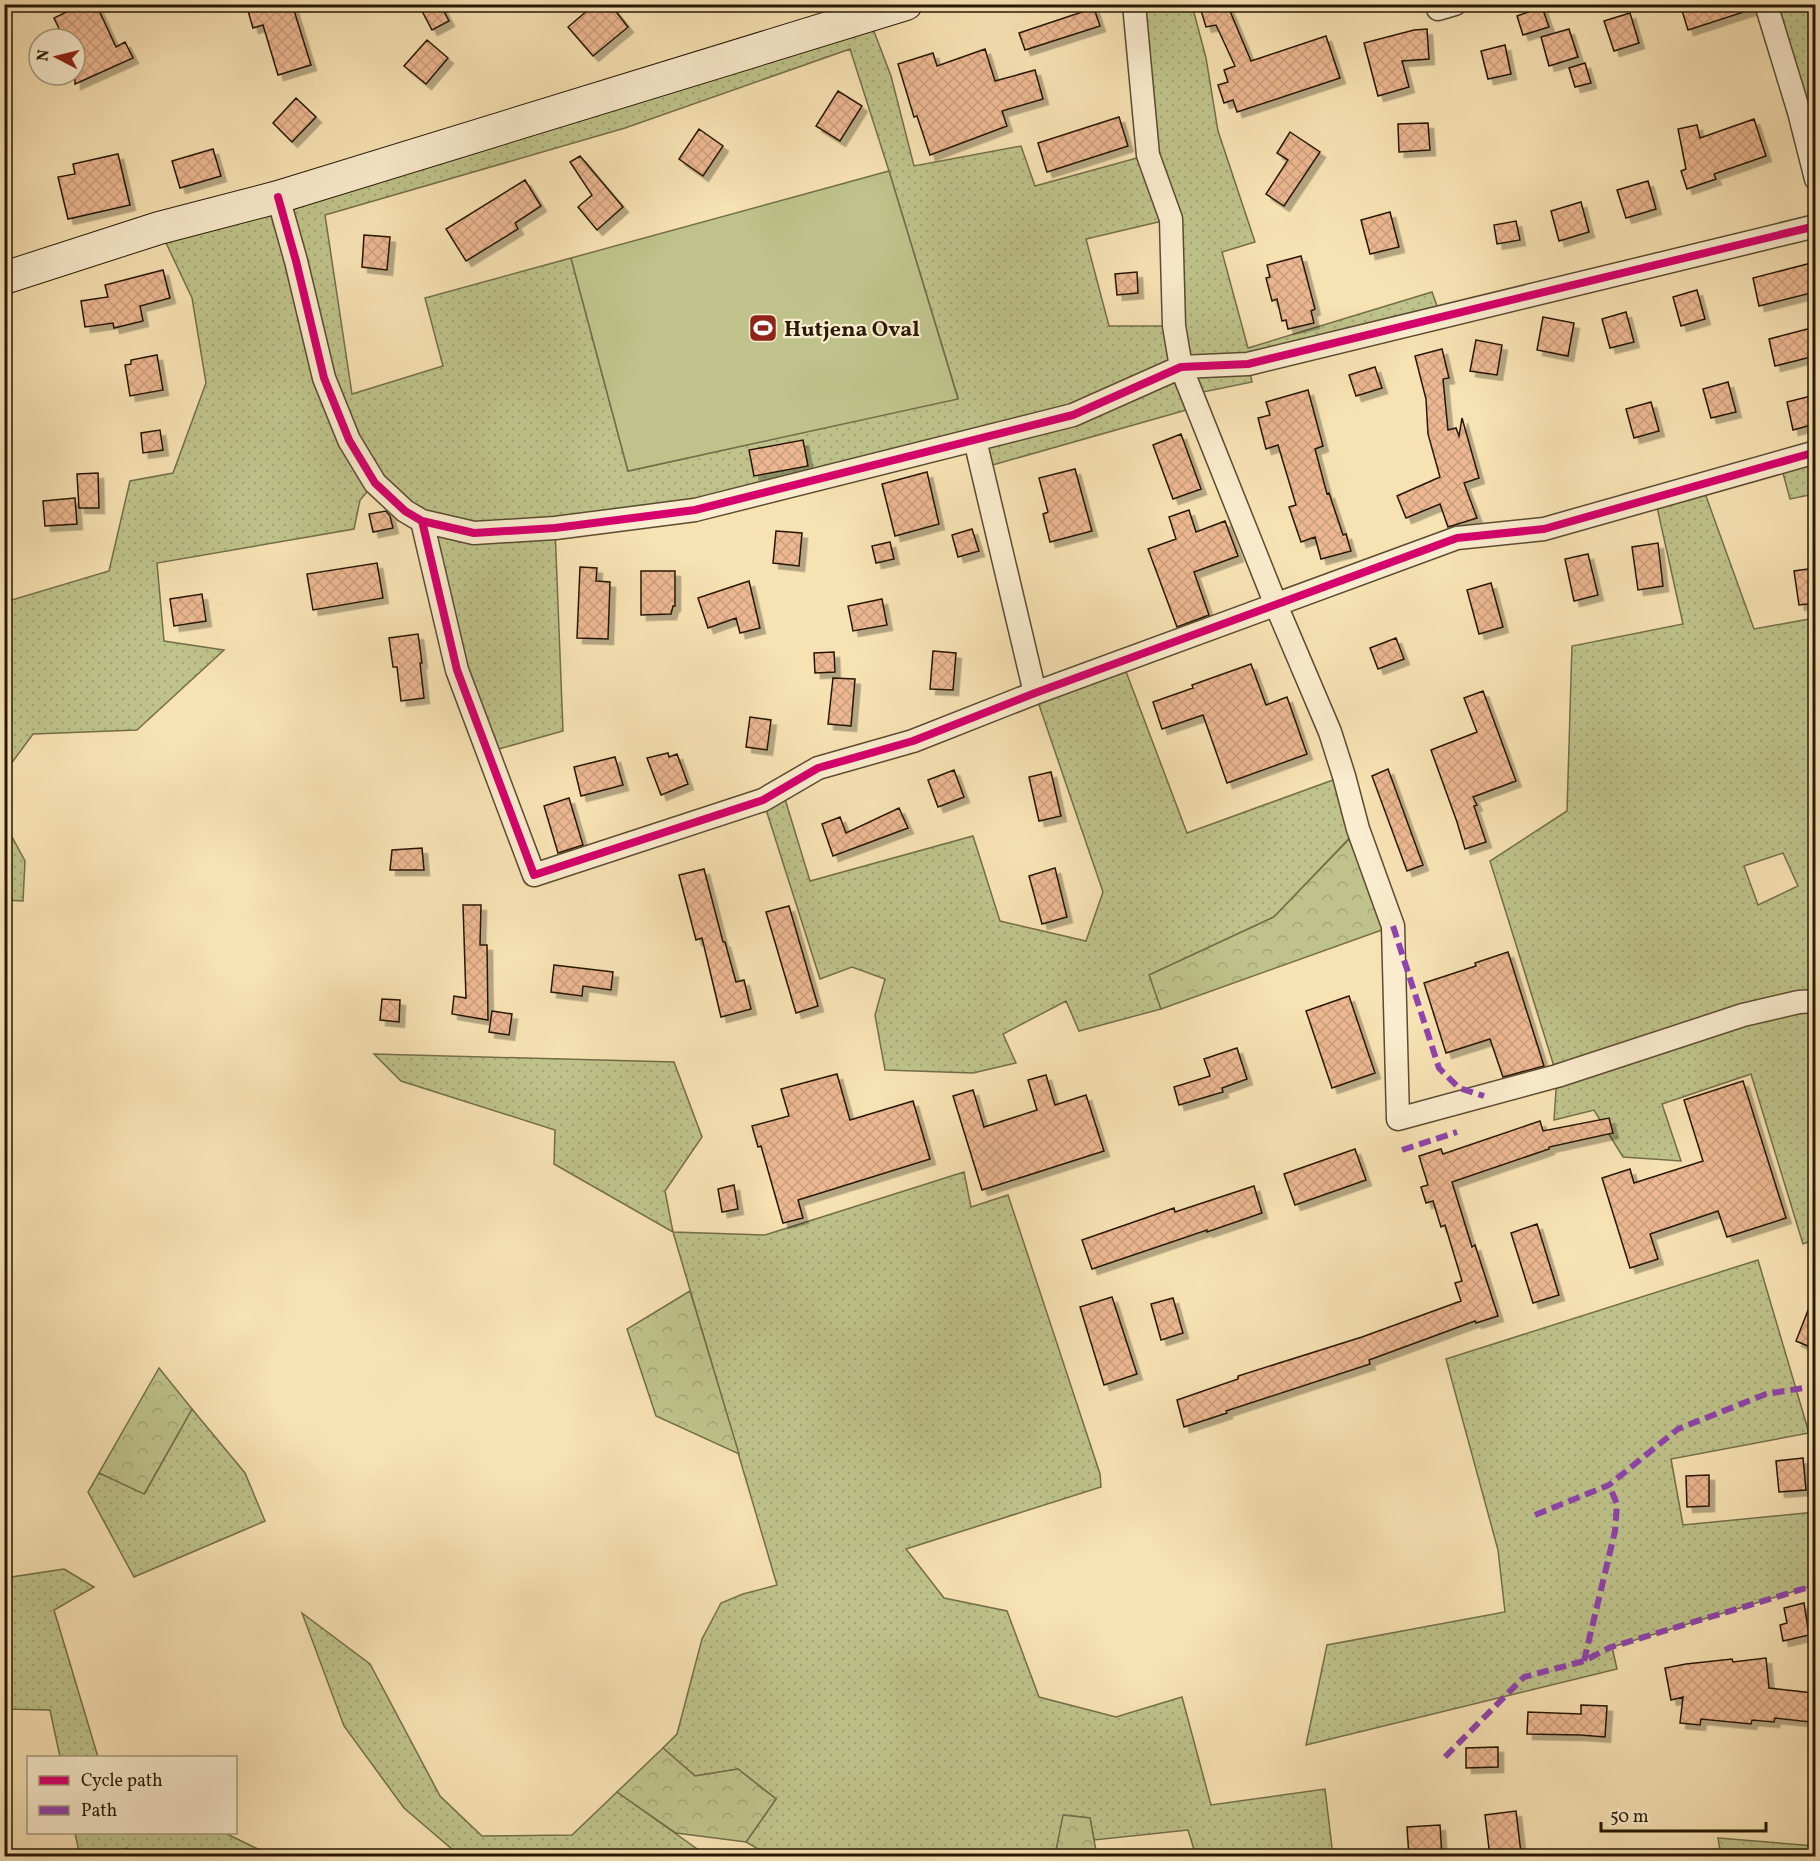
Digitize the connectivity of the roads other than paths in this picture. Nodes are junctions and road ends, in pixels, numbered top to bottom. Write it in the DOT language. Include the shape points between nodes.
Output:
graph roads {
  1 [pos="906,4"];
  2 [pos="1134,4"];
  3 [pos="1766,4"];
  4 [pos="1815,179"];
  5 [pos="278,197"];
  6 [pos="1815,225"];
  7 [pos="4,278"];
  8 [pos="1181,367"];
  9 [pos="975,440"];
  10 [pos="1815,452"];
  11 [pos="422,521"];
  12 [pos="1276,606"];
  13 [pos="1035,693"];
  14 [pos="1815,1001"];
  1 -- 5 [label="main road"];
  2 -- 8 [label="street" via="1148,155 1172,219 1174,326"];
  3 -- 4 [label="street"];
  5 -- 7 [label="main road" via="159,228"];
  5 -- 11 [label="street" via="324,378 349,440 375,483"];
  6 -- 8 [label="street" via="1248,364"];
  8 -- 9 [label="street" via="1073,415"];
  8 -- 12 [label="street"];
  9 -- 11 [label="street" via="694,510 555,528 474,533"];
  9 -- 13 [label="street"];
  10 -- 12 [label="street" via="1544,529 1457,538"];
  11 -- 13 [label="street" via="457,670 534,875 763,800 818,768 914,741"];
  12 -- 13 [label="street"];
  12 -- 14 [label="street" via="1329,732 1358,830 1393,926 1398,1119 1557,1076 1743,1015"];
}
